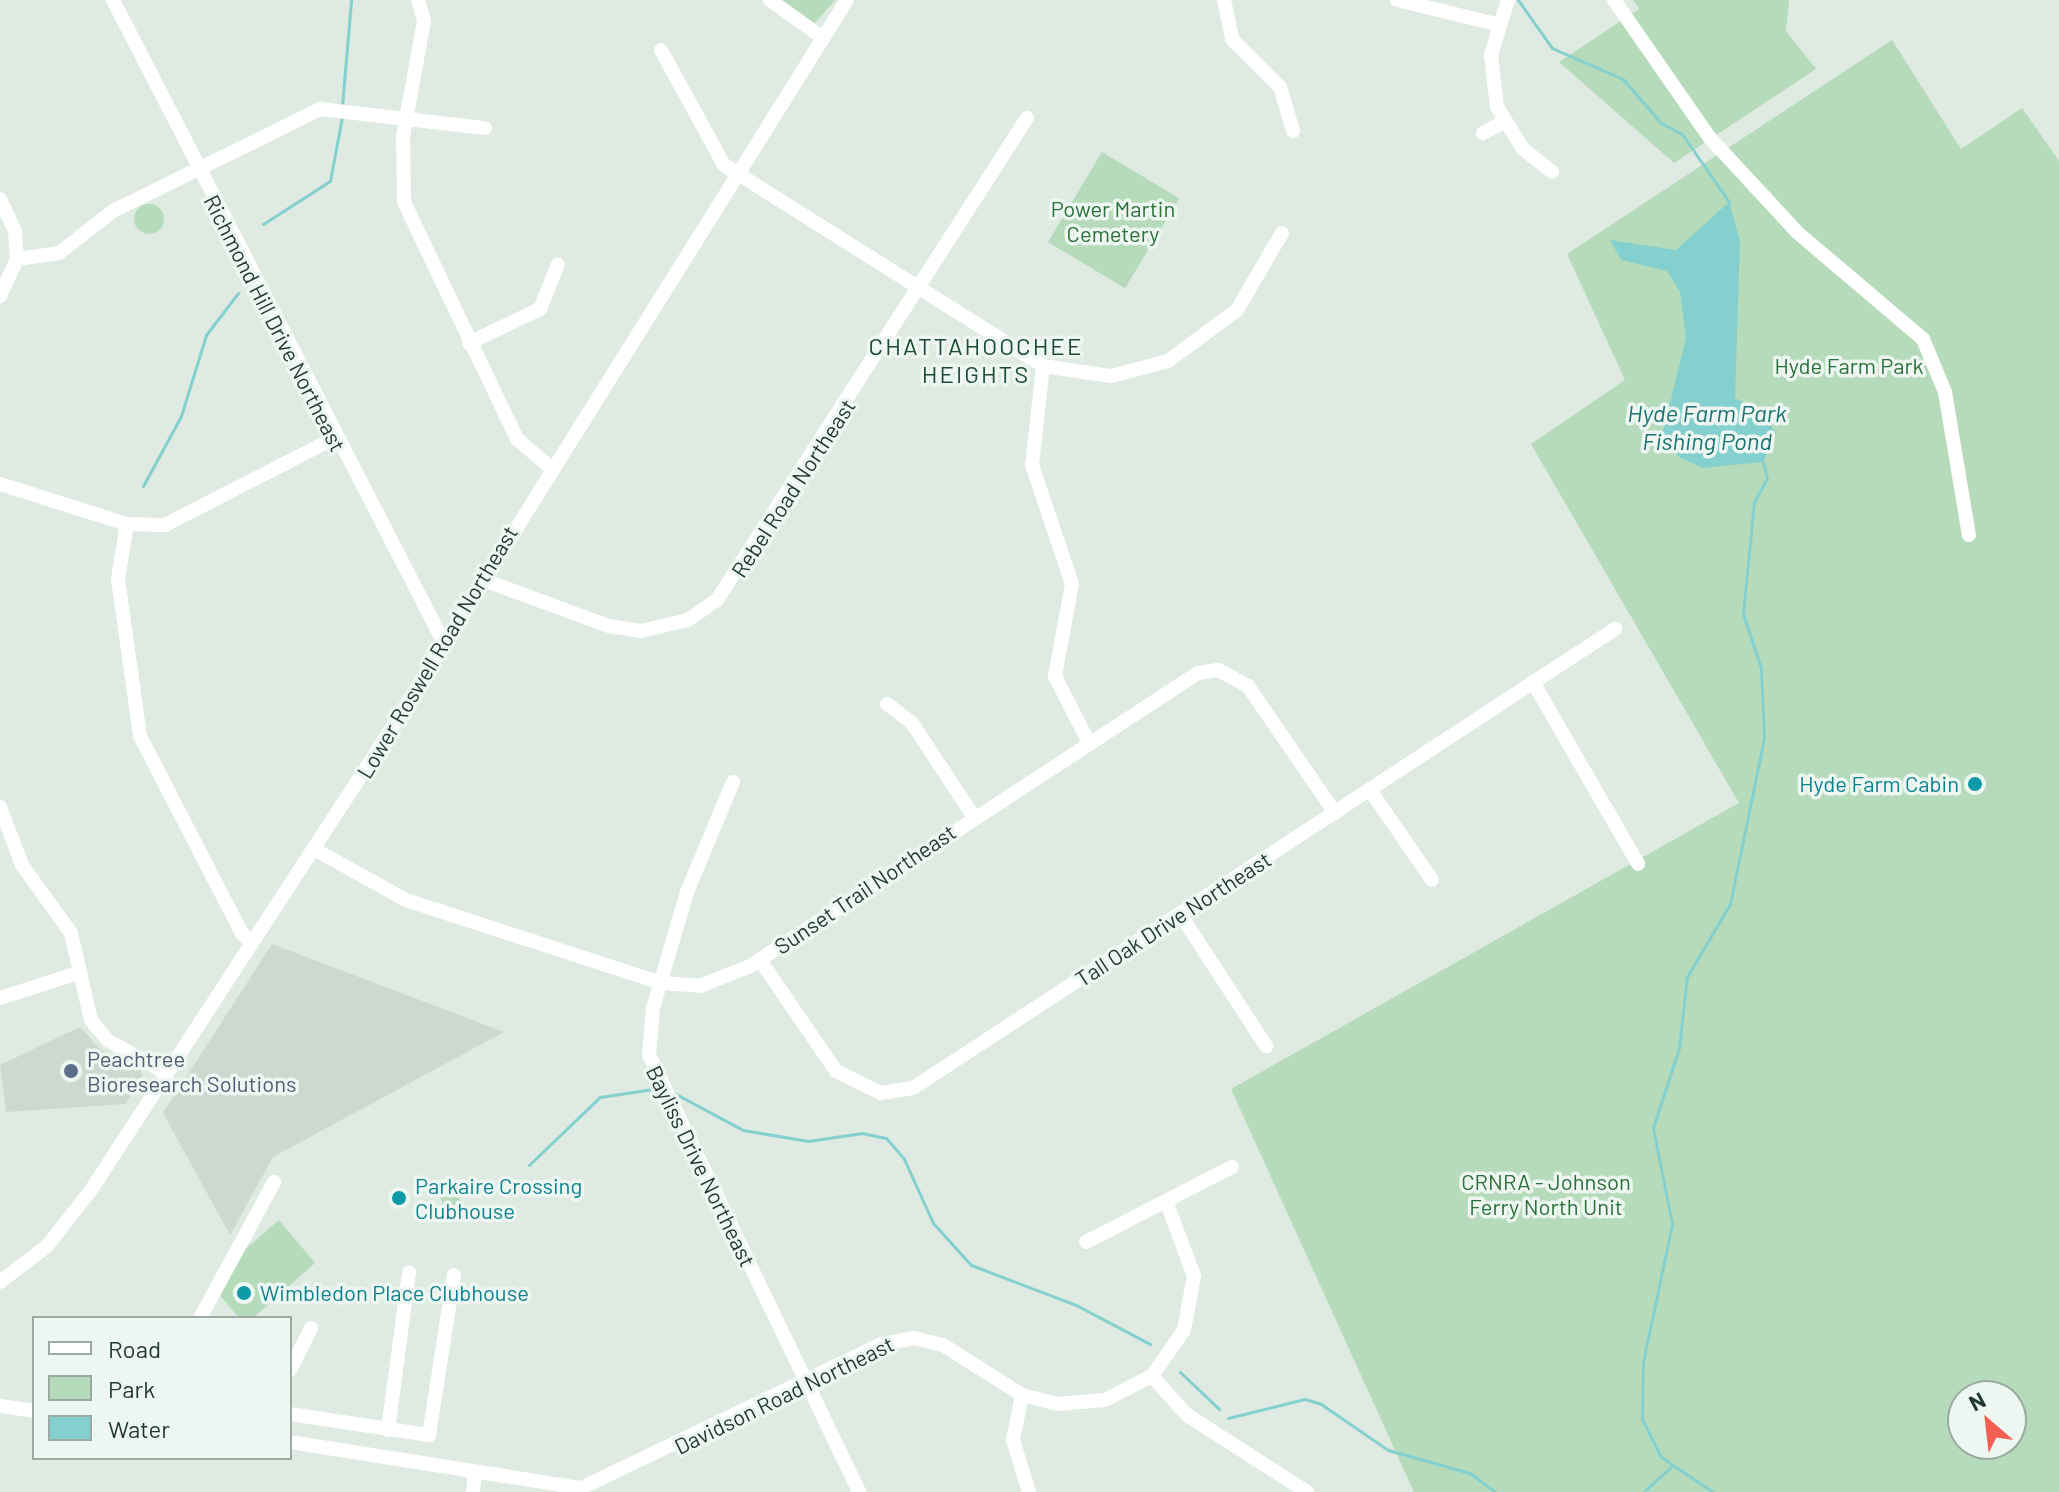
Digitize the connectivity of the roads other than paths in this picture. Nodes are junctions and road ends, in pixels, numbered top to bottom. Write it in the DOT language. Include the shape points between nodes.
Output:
graph roads {
  1 [pos="113,0"];
  2 [pos="418,0"];
  3 [pos="770,0"];
  4 [pos="847,0"];
  5 [pos="1224,0"];
  6 [pos="1397,0"];
  7 [pos="1508,0"];
  8 [pos="1614,0"];
  9 [pos="1496,24"];
  10 [pos="823,38"];
  11 [pos="661,50"];
  12 [pos="406,117"];
  13 [pos="1027,118"];
  14 [pos="1504,122"];
  15 [pos="485,128"];
  16 [pos="1293,131"];
  17 [pos="1483,133"];
  18 [pos="197,168"];
  19 [pos="1552,172"];
  20 [pos="737,174"];
  21 [pos="0,199"];
  22 [pos="1282,233"];
  23 [pos="17,259"];
  24 [pos="558,264"];
  25 [pos="919,290"];
  26 [pos="0,296"];
  27 [pos="469,343"];
  28 [pos="1043,366"];
  29 [pos="334,438"];
  30 [pos="551,468"];
  31 [pos="0,484"];
  32 [pos="127,524"];
  33 [pos="1969,535"];
  34 [pos="481,579"];
  35 [pos="1615,629"];
  36 [pos="443,641"];
  37 [pos="1533,682"];
  38 [pos="887,704"];
  39 [pos="1089,743"];
  40 [pos="733,782"];
  41 [pos="1370,790"];
  42 [pos="0,807"];
  43 [pos="1335,813"];
  44 [pos="974,817"];
  45 [pos="314,849"];
  46 [pos="1638,864"];
  47 [pos="1432,880"];
  48 [pos="1180,914"];
  49 [pos="252,942"];
  50 [pos="760,960"];
  51 [pos="78,973"];
  52 [pos="661,983"];
  53 [pos="0,998"];
  54 [pos="1266,1046"];
  55 [pos="166,1073"];
  56 [pos="1232,1167"];
  57 [pos="274,1182"];
  58 [pos="1166,1201"];
  59 [pos="1086,1242"];
  60 [pos="409,1272"];
  61 [pos="454,1275"];
  62 [pos="0,1282"];
  63 [pos="201,1316"];
  64 [pos="311,1328"];
  65 [pos="292,1366"];
  66 [pos="1152,1376"];
  67 [pos="804,1382"];
  68 [pos="1022,1395"];
  69 [pos="0,1406"];
  70 [pos="32,1411"];
  71 [pos="292,1414"];
  72 [pos="388,1430"];
  73 [pos="292,1442"];
  74 [pos="475,1472"];
  75 [pos="496,1475"];
  76 [pos="473,1492"];
  77 [pos="493,1492"];
  78 [pos="859,1492"];
  79 [pos="1029,1492"];
  80 [pos="1307,1492"];
  1 -- 18 [label="street, Richmond Hill Drive Northeast"];
  2 -- 12 [label="street" via="424,21"];
  3 -- 10 [label="street"];
  4 -- 10 [label="street, Lower Roswell Road Northeast"];
  5 -- 16 [label="street" via="1232,39 1280,87"];
  6 -- 9 [label="street"];
  7 -- 9 [label="street"];
  8 -- 33 [label="street" via="1710,138 1798,233 1931,351 1956,442"];
  9 -- 14 [label="street" via="1491,74"];
  10 -- 20 [label="street, Lower Roswell Road Northeast"];
  11 -- 20 [label="street" via="710,149"];
  12 -- 15 [label="street"];
  12 -- 18 [label="street" via="320,109"];
  12 -- 27 [label="street" via="404,202"];
  13 -- 25 [label="street, Rebel Road Northeast"];
  14 -- 17 [label="street"];
  14 -- 19 [label="street"];
  18 -- 23 [label="street" via="113,211 59,253"];
  18 -- 29 [label="street, Richmond Hill Drive Northeast"];
  20 -- 25 [label="street"];
  20 -- 30 [label="street, Lower Roswell Road Northeast"];
  21 -- 23 [label="street" via="15,231"];
  22 -- 28 [label="street" via="1237,310 1168,361 1101,377"];
  23 -- 26 [label="street"];
  24 -- 27 [label="street" via="552,292 540,309"];
  25 -- 28 [label="street"];
  25 -- 34 [label="street, Rebel Road Northeast" via="741,570 704,610 655,630 623,629"];
  27 -- 30 [label="street" via="517,439"];
  28 -- 39 [label="street" via="1032,465 1072,584 1055,676"];
  29 -- 32 [label="street" via="175,522"];
  29 -- 36 [label="street, Richmond Hill Drive Northeast"];
  30 -- 34 [label="street, Lower Roswell Road Northeast"];
  31 -- 32 [label="street"];
  32 -- 49 [label="street" via="118,579 140,736 242,934"];
  34 -- 36 [label="street, Lower Roswell Road Northeast"];
  35 -- 37 [label="street, Tall Oak Drive Northeast"];
  36 -- 45 [label="street, Lower Roswell Road Northeast"];
  37 -- 41 [label="street, Tall Oak Drive Northeast"];
  37 -- 46 [label="street"];
  38 -- 44 [label="street" via="912,723"];
  39 -- 43 [label="street, Sunset Trail Northeast" via="1188,677 1218,670 1259,698"];
  39 -- 44 [label="street, Sunset Trail Northeast"];
  40 -- 52 [label="street, Bayliss Drive Northeast" via="687,892"];
  41 -- 43 [label="street, Tall Oak Drive Northeast"];
  41 -- 47 [label="street"];
  42 -- 51 [label="street" via="22,865 65,920"];
  43 -- 48 [label="street, Tall Oak Drive Northeast"];
  44 -- 50 [label="street, Sunset Trail Northeast"];
  45 -- 49 [label="street, Lower Roswell Road Northeast"];
  45 -- 52 [label="street, Sunset Trail Northeast" via="388,893"];
  48 -- 50 [label="street, Tall Oak Drive Northeast" via="901,1092 860,1086 829,1065"];
  48 -- 54 [label="street"];
  49 -- 55 [label="street, Lower Roswell Road Northeast"];
  50 -- 52 [label="street, Sunset Trail Northeast" via="700,986"];
  51 -- 53 [label="street"];
  51 -- 55 [label="street" via="97,1029"];
  52 -- 67 [label="street, Bayliss Drive Northeast" via="649,1027 653,1070"];
  55 -- 62 [label="street, Lower Roswell Road Northeast" via="63,1229"];
  56 -- 58 [label="street"];
  57 -- 63 [label="street"];
  58 -- 59 [label="street"];
  58 -- 66 [label="street" via="1194,1276 1184,1330"];
  60 -- 72 [label="street"];
  61 -- 72 [label="street" via="433,1431"];
  64 -- 65 [label="street"];
  66 -- 68 [label="street, Davidson Road Northeast" via="1090,1404"];
  66 -- 80 [label="street" via="1187,1415"];
  67 -- 68 [label="street, Davidson Road Northeast" via="881,1344 914,1338 943,1345"];
  67 -- 75 [label="street, Davidson Road Northeast" via="598,1484 564,1487"];
  67 -- 78 [label="street, Bayliss Drive Northeast"];
  68 -- 79 [label="street" via="1012,1429"];
  69 -- 70 [label="street"];
  71 -- 72 [label="street"];
  73 -- 74 [label="street, Davidson Road Northeast"];
  74 -- 75 [label="street, Davidson Road Northeast"];
  74 -- 76 [label="street"];
  75 -- 77 [label="street"];
}
